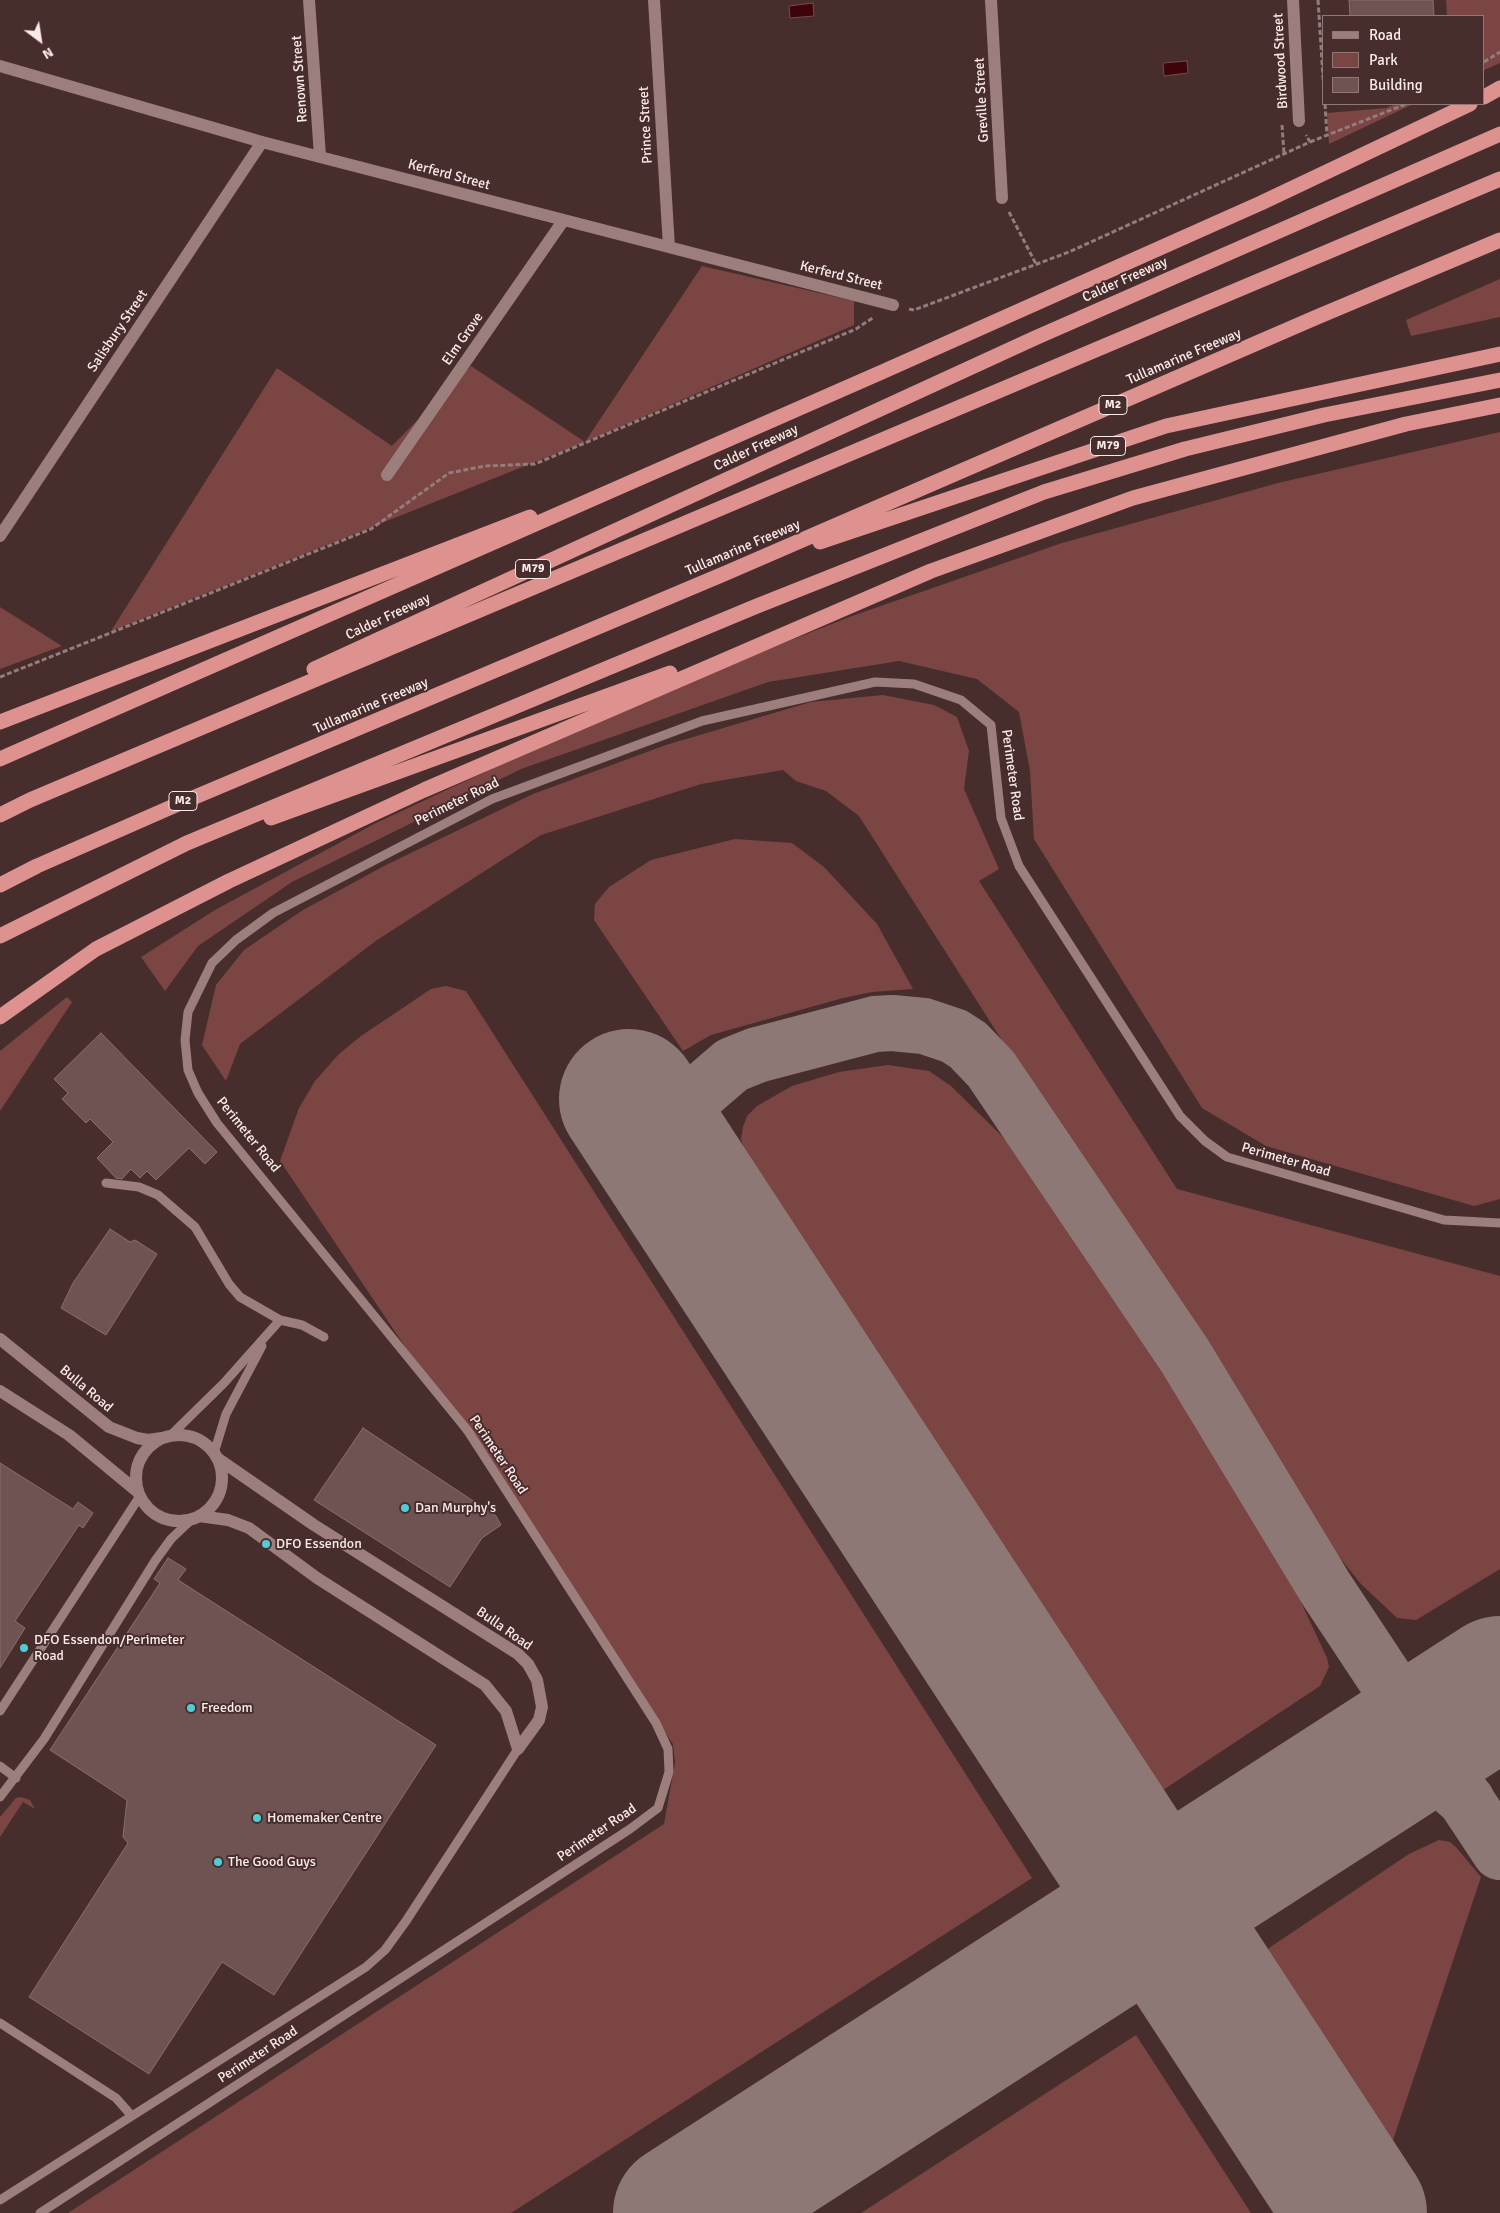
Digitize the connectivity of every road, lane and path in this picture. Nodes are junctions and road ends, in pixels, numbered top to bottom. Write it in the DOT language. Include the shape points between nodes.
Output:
graph roads {
  1 [pos="309,0"];
  2 [pos="654,0"];
  3 [pos="991,0"];
  4 [pos="1293,0"];
  5 [pos="1318,0"];
  6 [pos="1500,52"];
  7 [pos="1322,61"];
  8 [pos="1485,61"];
  9 [pos="0,66"];
  10 [pos="1500,90"];
  11 [pos="1485,97"];
  12 [pos="1325,105"];
  13 [pos="1404,105"];
  14 [pos="1467,105"];
  15 [pos="1299,121"];
  16 [pos="1500,134"];
  17 [pos="1327,136"];
  18 [pos="262,142"];
  19 [pos="1310,142"];
  20 [pos="320,156"];
  21 [pos="1500,179"];
  22 [pos="1002,198"];
  23 [pos="563,221"];
  24 [pos="1500,240"];
  25 [pos="669,247"];
  26 [pos="1036,264"];
  27 [pos="893,305"];
  28 [pos="1500,354"];
  29 [pos="1500,380"];
  30 [pos="1500,405"];
  31 [pos="721,442"];
  32 [pos="387,474"];
  33 [pos="0,536"];
  34 [pos="726,573"];
  35 [pos="780,635"];
  36 [pos="0,677"];
  37 [pos="0,722"];
  38 [pos="0,759"];
  39 [pos="30,800"];
  40 [pos="0,815"];
  41 [pos="0,886"];
  42 [pos="98,886"];
  43 [pos="0,936"];
  44 [pos="0,1017"];
  45 [pos="106,1183"];
  46 [pos="1500,1223"];
  47 [pos="280,1320"];
  48 [pos="270,1333"];
  49 [pos="324,1337"];
  50 [pos="0,1339"];
  51 [pos="0,1391"];
  52 [pos="167,1437"];
  53 [pos="215,1455"];
  54 [pos="139,1494"];
  55 [pos="195,1518"];
  56 [pos="0,1711"];
  57 [pos="518,1749"];
  58 [pos="0,1766"];
  59 [pos="16,1778"];
  60 [pos="0,1797"];
  61 [pos="0,2023"];
  62 [pos="131,2115"];
  63 [pos="0,2200"];
  64 [pos="40,2213"];
  1 -- 20 [label="street, Renown Street"];
  2 -- 25 [label="street, Prince Street"];
  3 -- 22 [label="street, Greville Street"];
  4 -- 15 [label="street, Birdwood Street"];
  5 -- 7 [label="path"];
  6 -- 8 [label="path"];
  9 -- 18 [label="street, Kerferd Street"];
  10 -- 11 [label="highway"];
  12 -- 17 [label="path"];
  13 -- 17 [label="path"];
  14 -- 31 [label="highway" via="1260,203"];
  15 -- 19 [label="path"];
  16 -- 39 [label="highway, Calder Freeway / M79" via="1026,342"];
  17 -- 19 [label="path"];
  18 -- 20 [label="street, Kerferd Street"];
  18 -- 33 [label="street, Salisbury Street"];
  19 -- 26 [label="path"];
  20 -- 23 [label="street, Kerferd Street"];
  21 -- 39 [label="highway"];
  22 -- 26 [label="path"];
  23 -- 25 [label="street, Kerferd Street"];
  23 -- 32 [label="street, Elm Grove"];
  24 -- 34 [label="highway, Tullamarine Freeway / M2"];
  25 -- 27 [label="street, Kerferd Street"];
  26 -- 27 [label="path" via="914,310"];
  27 -- 36 [label="path" via="856,329 535,464 485,466 449,473 371,529"];
  28 -- 34 [label="highway, M79" via="1166,426"];
  29 -- 42 [label="highway" via="1324,415 1185,449 1044,492 438,738 187,843"];
  30 -- 35 [label="highway" via="1344,440 1133,498 931,571"];
  31 -- 37 [label="highway"];
  31 -- 38 [label="highway"];
  34 -- 41 [label="highway, Tullamarine Freeway / M2" via="176,804 37,866"];
  35 -- 42 [label="highway" via="367,782"];
  35 -- 44 [label="highway" via="424,790 229,881 96,949"];
  39 -- 40 [label="highway"];
  42 -- 43 [label="highway"];
  45 -- 47 [label="lane" via="139,1187 171,1204 195,1226 240,1297"];
  46 -- 64 [label="lane, Perimeter Road" via="1444,1220 1227,1157 1205,1141 1180,1116 1019,866 1001,818 991,725 962,700 914,684 875,682 822,692 702,721 655,737 492,799 273,913 236,940 212,963 188,1012 185,1040 188,1070 198,1093 217,1123 468,1431 656,1723 668,1749 669,1772 658,1808 630,1829"];
  47 -- 48 [label="lane"];
  47 -- 49 [label="lane" via="302,1325"];
  48 -- 52 [label="lane"];
  48 -- 53 [label="lane" via="226,1414"];
  50 -- 52 [label="street, Bulla Road" via="109,1427 148,1440"];
  51 -- 54 [label="street" via="69,1435"];
  52 -- 53 [label="street" via="182,1435 194,1438"];
  52 -- 54 [label="street" via="152,1445 137,1466"];
  53 -- 55 [label="street" via="222,1480 220,1491 208,1510"];
  53 -- 57 [label="street, Bulla Road" via="314,1525 518,1654 537,1680 542,1707 539,1720"];
  54 -- 55 [label="street" via="148,1509 161,1518 176,1521"];
  54 -- 56 [label="lane"];
  55 -- 57 [label="street" via="228,1520 249,1528 317,1578 485,1685 506,1710"];
  55 -- 59 [label="lane" via="154,1561 44,1739"];
  57 -- 62 [label="lane" via="406,1921 385,1950 366,1968"];
  58 -- 59 [label="lane"];
  59 -- 60 [label="lane"];
  61 -- 62 [label="lane" via="116,2098"];
  62 -- 63 [label="lane"];
}
